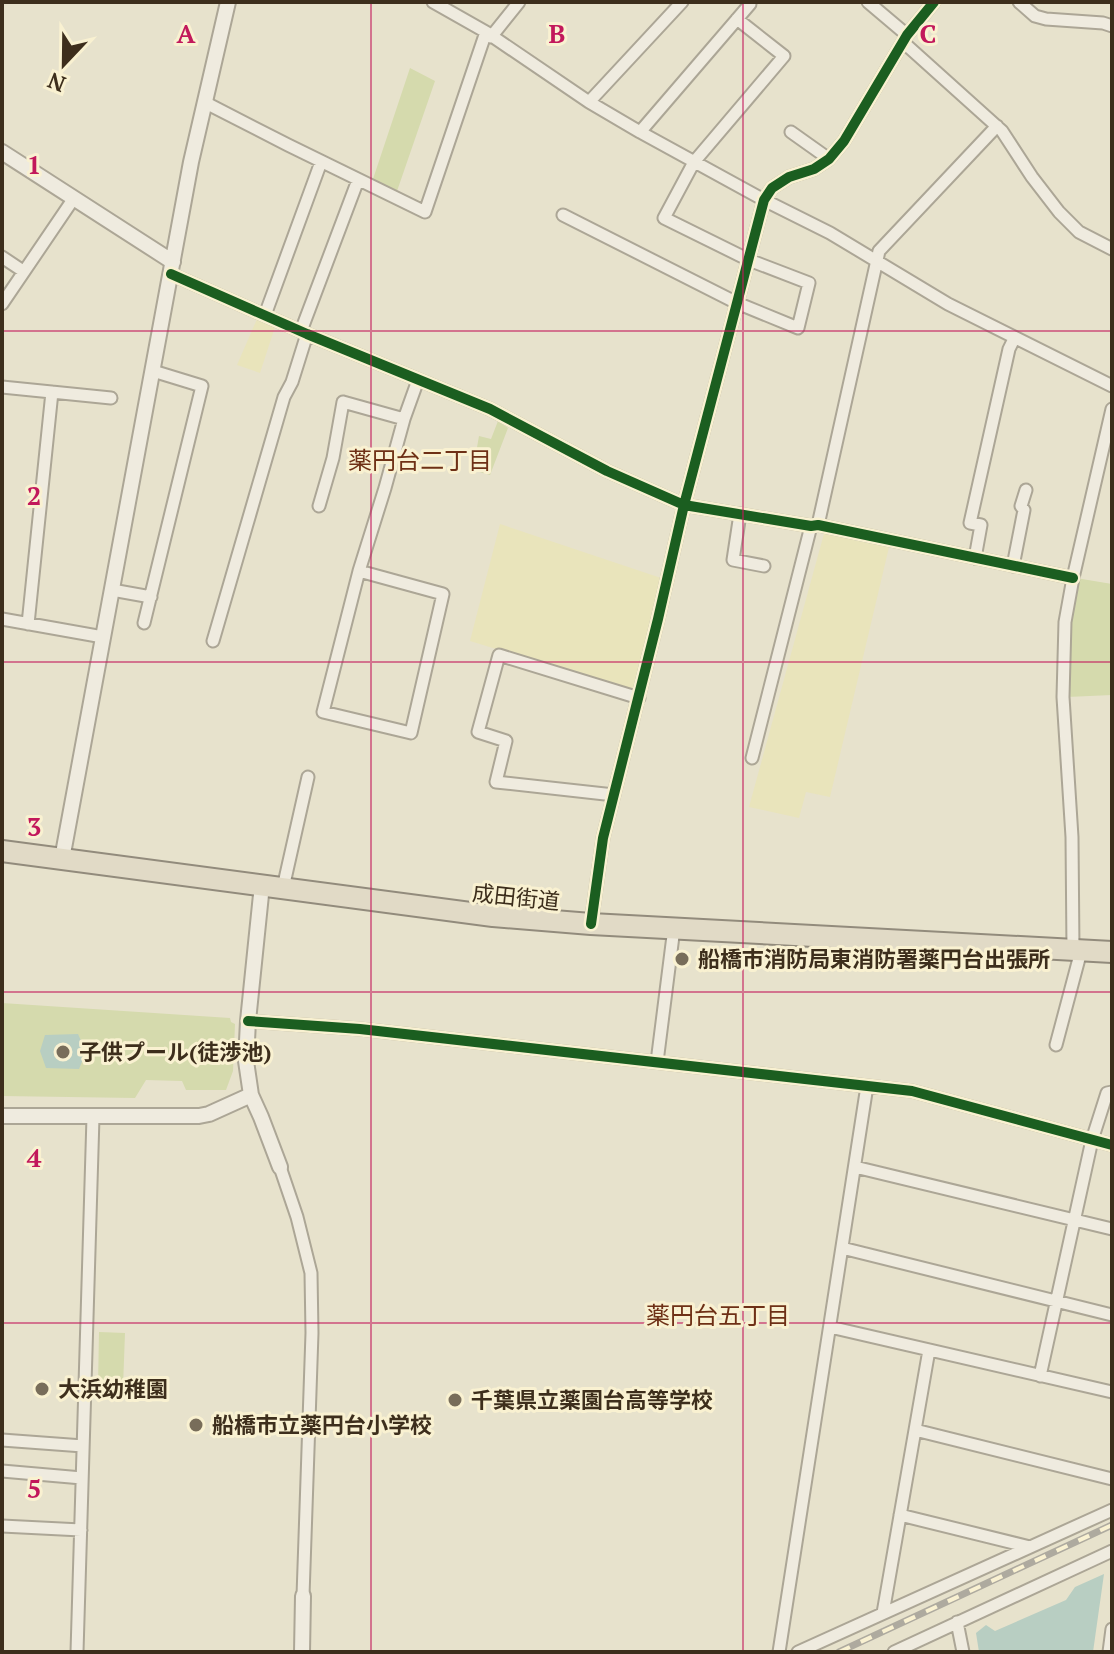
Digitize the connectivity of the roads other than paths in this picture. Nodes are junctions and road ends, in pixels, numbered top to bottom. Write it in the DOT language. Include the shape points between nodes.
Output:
graph roads {
  1 [pos="228,2"];
  2 [pos="433,2"];
  3 [pos="519,2"];
  4 [pos="682,2"];
  5 [pos="748,2"];
  6 [pos="868,2"];
  7 [pos="934,2"];
  8 [pos="1019,2"];
  9 [pos="737,19"];
  10 [pos="1112,26"];
  11 [pos="488,34"];
  12 [pos="905,38"];
  13 [pos="589,102"];
  14 [pos="206,103"];
  15 [pos="997,126"];
  16 [pos="640,132"];
  17 [pos="791,132"];
  18 [pos="2,152"];
  19 [pos="829,159"];
  20 [pos="321,162"];
  21 [pos="694,162"];
  22 [pos="358,180"];
  23 [pos="74,198"];
  24 [pos="764,200"];
  25 [pos="563,215"];
  26 [pos="1112,249"];
  27 [pos="2,257"];
  28 [pos="749,260"];
  29 [pos="876,262"];
  30 [pos="172,268"];
  31 [pos="23,271"];
  32 [pos="737,303"];
  33 [pos="2,304"];
  34 [pos="265,315"];
  35 [pos="304,332"];
  36 [pos="1014,339"];
  37 [pos="153,371"];
  38 [pos="418,380"];
  39 [pos="1112,386"];
  40 [pos="2,387"];
  41 [pos="52,392"];
  42 [pos="111,398"];
  43 [pos="1112,409"];
  44 [pos="404,419"];
  45 [pos="1026,490"];
  46 [pos="684,505"];
  47 [pos="319,506"];
  48 [pos="740,514"];
  49 [pos="814,526"];
  50 [pos="975,558"];
  51 [pos="764,566"];
  52 [pos="1013,566"];
  53 [pos="359,571"];
  54 [pos="1073,578"];
  55 [pos="112,590"];
  56 [pos="151,597"];
  57 [pos="2,619"];
  58 [pos="144,623"];
  59 [pos="28,624"];
  60 [pos="103,637"];
  61 [pos="213,641"];
  62 [pos="639,698"];
  63 [pos="752,758"];
  64 [pos="308,777"];
  65 [pos="614,795"];
  66 [pos="2,851"];
  67 [pos="62,859"];
  68 [pos="262,885"];
  69 [pos="283,888"];
  70 [pos="591,924"];
  71 [pos="674,928"];
  72 [pos="1077,950"];
  73 [pos="1112,952"];
  74 [pos="248,1021"];
  75 [pos="1056,1045"];
  76 [pos="657,1062"];
  77 [pos="867,1086"];
  78 [pos="1112,1092"];
  79 [pos="251,1095"];
  80 [pos="2,1116"];
  81 [pos="93,1117"];
  82 [pos="1092,1140"];
  83 [pos="1112,1145"];
  84 [pos="280,1167"];
  85 [pos="855,1167"];
  86 [pos="1074,1220"];
  87 [pos="1112,1229"];
  88 [pos="842,1248"];
  89 [pos="1056,1301"];
  90 [pos="1112,1315"];
  91 [pos="830,1327"];
  92 [pos="929,1350"];
  93 [pos="1040,1376"];
  94 [pos="1112,1392"];
  95 [pos="915,1430"];
  96 [pos="2,1440"];
  97 [pos="83,1446"];
  98 [pos="2,1471"];
  99 [pos="82,1478"];
  100 [pos="1112,1479"];
  101 [pos="1112,1510"];
  102 [pos="900,1515"];
  103 [pos="2,1526"];
  104 [pos="81,1530"];
  105 [pos="1030,1548"];
  106 [pos="1112,1551"];
  107 [pos="303,1596"];
  108 [pos="883,1613"];
  109 [pos="957,1622"];
  110 [pos="1112,1629"];
  111 [pos="77,1652"];
  112 [pos="302,1652"];
  113 [pos="779,1652"];
  114 [pos="798,1652"];
  115 [pos="894,1652"];
  116 [pos="963,1652"];
  117 [pos="1109,1652"];
  1 -- 14 [label="street"];
  2 -- 11 [label="street"];
  3 -- 11 [label="street"];
  4 -- 13 [label="street"];
  5 -- 9 [label="street"];
  6 -- 12 [label="street"];
  7 -- 12 [label="street"];
  8 -- 10 [label="street" via="1046,19"];
  9 -- 16 [label="street"];
  9 -- 21 [label="street" via="784,56"];
  11 -- 13 [label="street"];
  11 -- 22 [label="street" via="425,212"];
  12 -- 15 [label="street"];
  12 -- 19 [label="street"];
  13 -- 16 [label="street"];
  14 -- 20 [label="street"];
  14 -- 30 [label="street"];
  15 -- 26 [label="street" via="1059,212 1079,232"];
  15 -- 29 [label="street" via="879,251"];
  16 -- 21 [label="street"];
  17 -- 19 [label="street"];
  18 -- 23 [label="street"];
  19 -- 24 [label="street" via="789,177"];
  20 -- 22 [label="street"];
  20 -- 34 [label="street"];
  21 -- 24 [label="street"];
  21 -- 28 [label="street" via="664,218"];
  22 -- 35 [label="street"];
  23 -- 30 [label="street"];
  23 -- 31 [label="street"];
  24 -- 28 [label="street"];
  24 -- 29 [label="street"];
  25 -- 32 [label="street"];
  27 -- 31 [label="street"];
  28 -- 32 [label="street"];
  28 -- 32 [label="street" via="809,283 798,328"];
  29 -- 36 [label="street"];
  29 -- 49 [label="street"];
  30 -- 34 [label="street"];
  30 -- 37 [label="street"];
  31 -- 33 [label="street"];
  32 -- 46 [label="street"];
  34 -- 35 [label="street"];
  35 -- 38 [label="street"];
  35 -- 61 [label="street"];
  36 -- 39 [label="street"];
  36 -- 50 [label="street" via="970,523 981,525"];
  37 -- 55 [label="street"];
  37 -- 56 [label="street" via="202,386"];
  38 -- 44 [label="street"];
  38 -- 46 [label="street" via="490,409"];
  40 -- 41 [label="street"];
  41 -- 42 [label="street"];
  41 -- 59 [label="street"];
  43 -- 54 [label="street"];
  44 -- 47 [label="street" via="343,402"];
  44 -- 53 [label="street"];
  45 -- 52 [label="street"];
  46 -- 48 [label="street"];
  46 -- 62 [label="street"];
  48 -- 49 [label="street"];
  48 -- 51 [label="street" via="733,560"];
  49 -- 50 [label="street"];
  49 -- 63 [label="street"];
  50 -- 52 [label="street"];
  52 -- 54 [label="street"];
  53 -- 53 [label="street" via="443,594 411,733 323,712"];
  54 -- 72 [label="street" via="1065,622 1063,697"];
  55 -- 56 [label="street"];
  55 -- 60 [label="street"];
  56 -- 58 [label="street"];
  57 -- 59 [label="street"];
  59 -- 60 [label="street"];
  60 -- 67 [label="street"];
  62 -- 65 [label="street"];
  62 -- 65 [label="street" via="499,655 478,732 506,741 496,782"];
  64 -- 69 [label="street"];
  65 -- 70 [label="street"];
  66 -- 67 [label="highway, 成田街道"];
  67 -- 68 [label="highway, 成田街道"];
  68 -- 69 [label="highway, 成田街道"];
  68 -- 74 [label="street"];
  69 -- 70 [label="highway, 成田街道"];
  70 -- 71 [label="highway, 成田街道"];
  71 -- 72 [label="highway, 成田街道"];
  71 -- 76 [label="street"];
  72 -- 73 [label="highway, 成田街道"];
  72 -- 75 [label="street"];
  74 -- 76 [label="street"];
  74 -- 79 [label="street"];
  76 -- 77 [label="street"];
  77 -- 82 [label="street" via="912,1091"];
  77 -- 85 [label="street"];
  78 -- 82 [label="street" via="1107,1093"];
  79 -- 81 [label="street" via="199,1116"];
  79 -- 84 [label="street"];
  80 -- 81 [label="street"];
  81 -- 97 [label="street"];
  82 -- 83 [label="street"];
  82 -- 86 [label="street"];
  84 -- 107 [label="street" via="311,1273"];
  85 -- 86 [label="street"];
  85 -- 88 [label="street"];
  86 -- 87 [label="street"];
  86 -- 89 [label="street"];
  88 -- 89 [label="street"];
  88 -- 91 [label="street"];
  89 -- 90 [label="street"];
  89 -- 93 [label="street"];
  91 -- 92 [label="street"];
  91 -- 113 [label="street"];
  92 -- 93 [label="street"];
  92 -- 95 [label="street"];
  93 -- 94 [label="street"];
  95 -- 100 [label="street"];
  95 -- 102 [label="street"];
  96 -- 97 [label="street"];
  97 -- 99 [label="street"];
  98 -- 99 [label="street"];
  99 -- 104 [label="street"];
  101 -- 105 [label="street"];
  102 -- 105 [label="street"];
  102 -- 108 [label="street"];
  103 -- 104 [label="street"];
  104 -- 111 [label="street"];
  105 -- 108 [label="street"];
  106 -- 109 [label="street"];
  107 -- 112 [label="street"];
  108 -- 114 [label="street"];
  109 -- 115 [label="street"];
  109 -- 116 [label="street"];
  110 -- 117 [label="street"];
}
